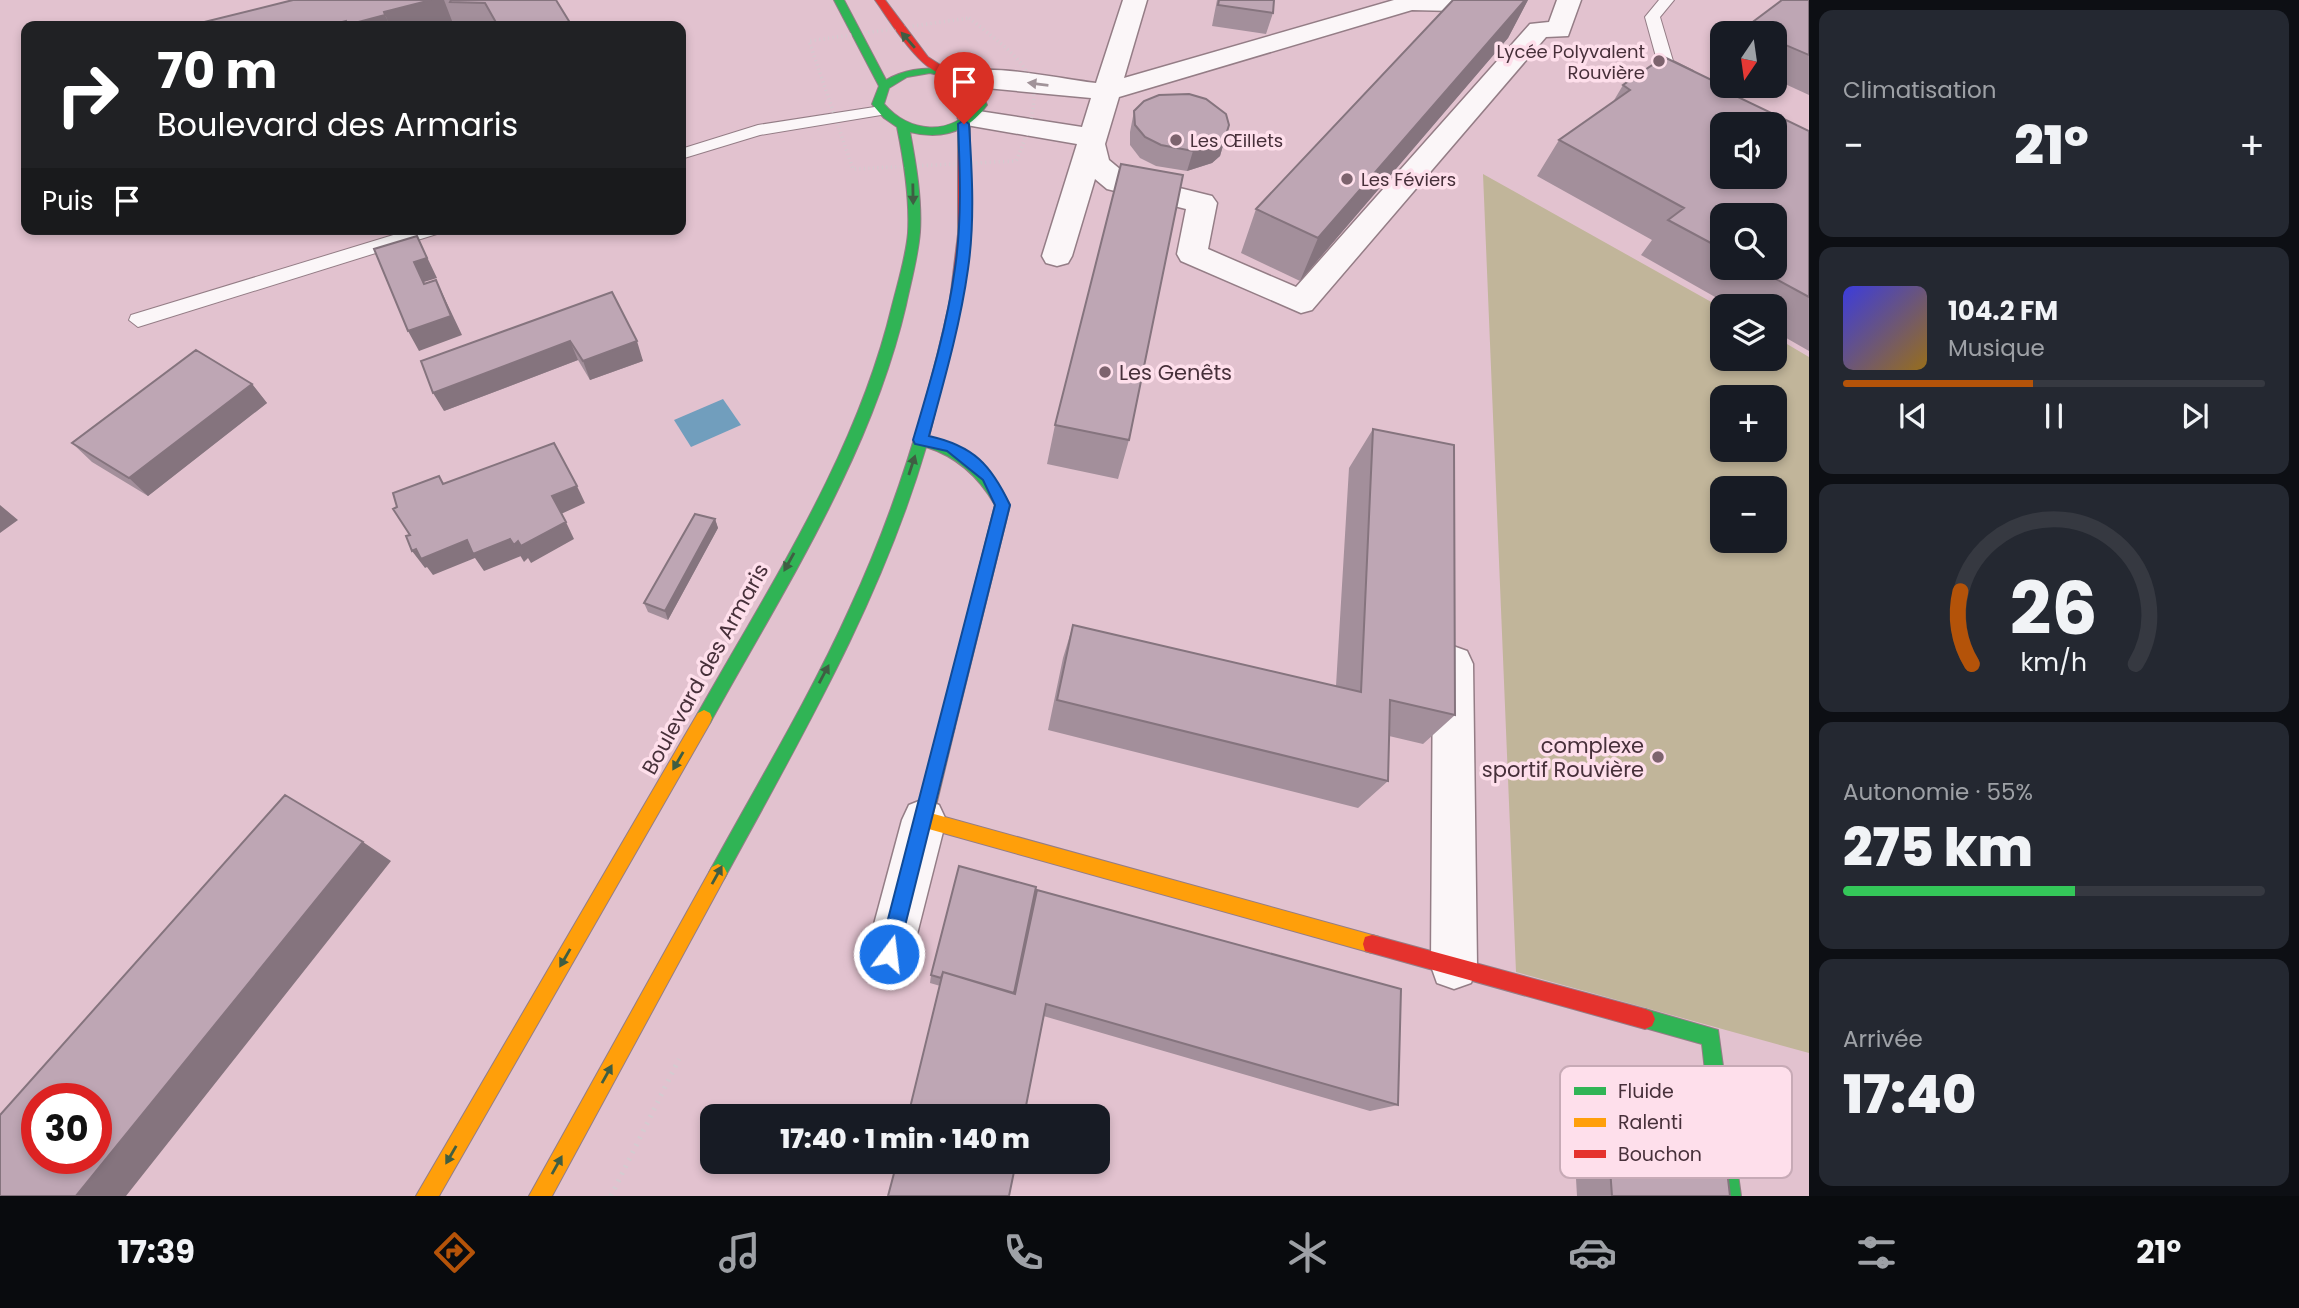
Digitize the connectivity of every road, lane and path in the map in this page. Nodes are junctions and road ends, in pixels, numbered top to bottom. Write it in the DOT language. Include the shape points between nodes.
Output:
graph roads {
  1 [pos="839,0"];
  2 [pos="880,0"];
  3 [pos="1135,0"];
  4 [pos="1569,0"];
  5 [pos="1667,0"];
  6 [pos="1539,29"];
  7 [pos="954,75"];
  8 [pos="1702,82"];
  9 [pos="884,86"];
  10 [pos="1106,92"];
  11 [pos="881,111"];
  12 [pos="968,121"];
  13 [pos="902,127"];
  14 [pos="1090,137"];
  15 [pos="686,152"];
  16 [pos="414,235"];
  17 [pos="1057,256"];
  18 [pos="138,320"];
  19 [pos="920,440"];
  20 [pos="1453,623"];
  21 [pos="924,820"];
  22 [pos="889,954"];
  23 [pos="1454,966"];
  24 [pos="1714,1066"];
  25 [pos="1728,1178"];
  26 [pos="427,1196"];
  27 [pos="540,1196"];
  28 [pos="1730,1196"];
  1 -- 9 [label="main road"];
  7 -- 2 [label="main road, one-way" via="924,59"];
  3 -- 10 [label="street"];
  4 -- 6 [label="street" via="1559,31"];
  5 -- 8 [label="lane" via="1652,17 1667,64"];
  6 -- 10 [label="street" via="1457,4 1411,3"];
  6 -- 14 [label="street" via="1301,302 1192,254 1202,203 1117,182 1095,164"];
  7 -- 9 [label="main road" via="916,71"];
  10 -- 7 [label="street, one-way"];
  7 -- 12 [label="main road" via="974,87 979,97 979,108"];
  9 -- 11 [label="main road" via="878,98"];
  10 -- 14 [label="street"];
  11 -- 13 [label="main road"];
  11 -- 15 [label="lane" via="758,130"];
  12 -- 13 [label="main road" via="934,131"];
  12 -- 14 [label="street"];
  12 -- 19 [label="main road" via="962,267 947,346"];
  13 -- 26 [label="main road, Boulevard des Armaris, one-way" via="911,164 914,230 901,302 877,386 822,503 702,721"];
  14 -- 17 [label="street"];
  16 -- 18 [label="lane"];
  19 -- 21 [label="main road" via="951,447 989,476 1003,505"];
  27 -- 19 [label="main road, one-way" via="857,611 894,523"];
  20 -- 23 [label="street"];
  21 -- 22 [label="street"];
  21 -- 23 [label="main road"];
  23 -- 24 [label="main road" via="1711,1037"];
  25 -- 28 [label="main road"];
}
